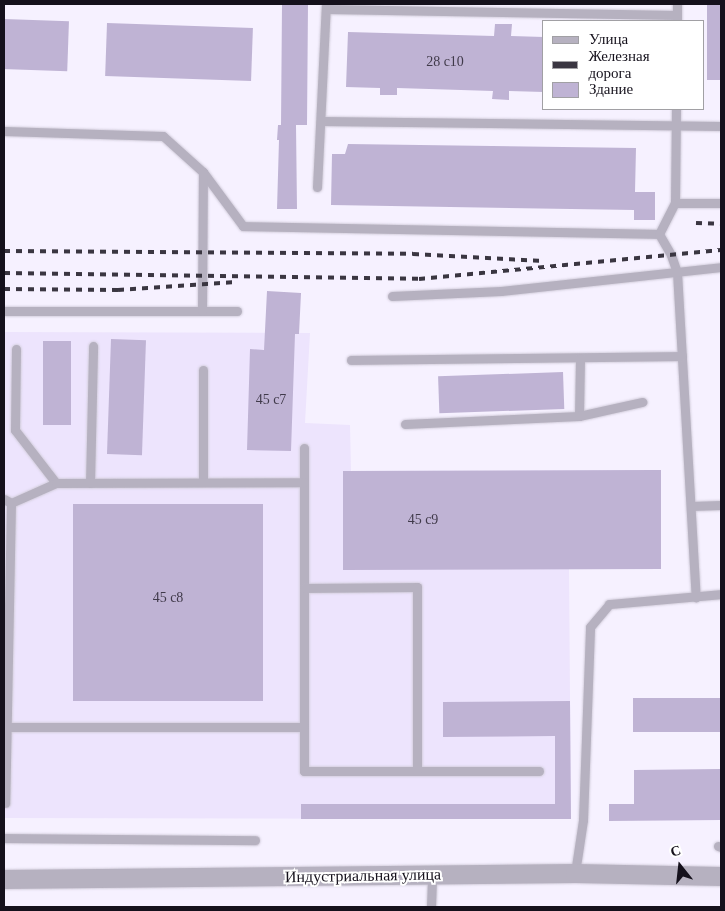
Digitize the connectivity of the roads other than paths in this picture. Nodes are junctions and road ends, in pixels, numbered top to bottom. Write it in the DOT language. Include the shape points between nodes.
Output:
graph roads {
  1 [pos="677,4"];
  2 [pos="326,6"];
  3 [pos="677,18"];
  4 [pos="676,110"];
  5 [pos="321,121"];
  6 [pos="676,125"];
  7 [pos="721,126"];
  8 [pos="4,131"];
  9 [pos="203,172"];
  10 [pos="317,187"];
  11 [pos="675,203"];
  12 [pos="721,204"];
  13 [pos="659,234"];
  14 [pos="721,267"];
  15 [pos="677,272"];
  16 [pos="392,296"];
  17 [pos="4,311"];
  18 [pos="202,311"];
  19 [pos="237,311"];
  20 [pos="93,346"];
  21 [pos="16,349"];
  22 [pos="682,356"];
  23 [pos="580,358"];
  24 [pos="351,360"];
  25 [pos="203,370"];
  26 [pos="642,402"];
  27 [pos="579,416"];
  28 [pos="406,424"];
  29 [pos="304,448"];
  30 [pos="203,482"];
  31 [pos="304,482"];
  32 [pos="56,483"];
  33 [pos="90,483"];
  34 [pos="8,501"];
  35 [pos="721,505"];
  36 [pos="691,506"];
  37 [pos="304,588"];
  38 [pos="721,594"];
  39 [pos="696,596"];
  40 [pos="6,727"];
  41 [pos="304,728"];
  42 [pos="417,771"];
  43 [pos="539,771"];
  44 [pos="5,803"];
  45 [pos="4,838"];
  46 [pos="255,840"];
  47 [pos="574,873"];
  48 [pos="432,875"];
  49 [pos="721,876"];
  50 [pos="4,879"];
  51 [pos="431,907"];
  1 -- 3 [label="lane"];
  2 -- 3 [label="lane"];
  2 -- 5 [label="lane"];
  4 -- 6 [label="lane"];
  5 -- 6 [label="lane"];
  5 -- 10 [label="lane"];
  6 -- 7 [label="lane"];
  6 -- 11 [label="lane"];
  8 -- 9 [label="lane" via="163,136"];
  9 -- 13 [label="lane" via="243,226"];
  9 -- 18 [label="lane"];
  11 -- 12 [label="lane"];
  11 -- 13 [label="lane"];
  13 -- 15 [label="lane"];
  14 -- 15 [label="lane"];
  15 -- 16 [label="lane" via="501,290"];
  15 -- 22 [label="lane"];
  17 -- 18 [label="lane"];
  18 -- 19 [label="lane"];
  20 -- 33 [label="lane"];
  21 -- 32 [label="lane" via="15,430"];
  22 -- 23 [label="lane"];
  22 -- 36 [label="lane"];
  23 -- 24 [label="lane"];
  23 -- 27 [label="lane"];
  25 -- 30 [label="lane"];
  26 -- 27 [label="lane"];
  27 -- 28 [label="lane"];
  29 -- 31 [label="lane"];
  30 -- 31 [label="lane"];
  30 -- 33 [label="lane"];
  31 -- 37 [label="lane"];
  32 -- 33 [label="lane"];
  32 -- 34 [label="lane"];
  34 -- 40 [label="lane"];
  35 -- 36 [label="lane"];
  36 -- 39 [label="lane"];
  37 -- 41 [label="lane"];
  37 -- 42 [label="lane" via="417,587"];
  38 -- 39 [label="lane"];
  39 -- 47 [label="lane" via="609,604 590,627 583,820"];
  40 -- 41 [label="lane"];
  40 -- 44 [label="lane"];
  41 -- 42 [label="lane" via="304,771"];
  42 -- 43 [label="lane"];
  45 -- 46 [label="lane"];
  47 -- 48 [label="street, Индустриальная улица"];
  47 -- 49 [label="street, Индустриальная улица"];
  48 -- 50 [label="street, Индустриальная улица"];
  48 -- 51 [label="lane"];
}
